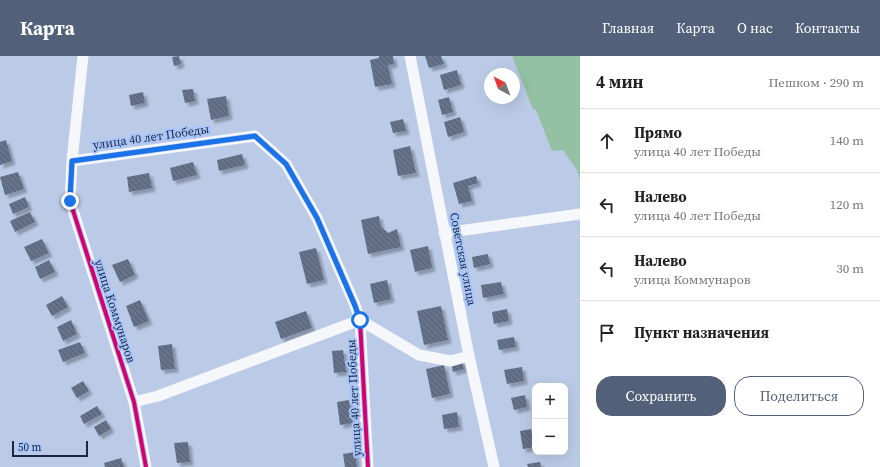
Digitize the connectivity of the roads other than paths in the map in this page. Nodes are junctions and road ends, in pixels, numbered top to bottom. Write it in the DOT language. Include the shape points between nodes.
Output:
graph roads {
  1 [pos="83,56"];
  2 [pos="410,56"];
  3 [pos="72,161"];
  4 [pos="580,214"];
  5 [pos="444,233"];
  6 [pos="360,320"];
  7 [pos="469,356"];
  8 [pos="134,402"];
  9 [pos="146,467"];
  10 [pos="368,467"];
  11 [pos="494,467"];
  1 -- 3 [label="street, улица Коммунаров"];
  2 -- 5 [label="street, Советская улица"];
  3 -- 6 [label="street, улица 40 лет Победы" via="255,136 286,164 317,218"];
  3 -- 8 [label="street, улица Коммунаров" via="70,201"];
  4 -- 5 [label="street"];
  5 -- 7 [label="street, Советская улица"];
  6 -- 7 [label="street" via="419,355 451,361"];
  6 -- 8 [label="street" via="158,396"];
  6 -- 10 [label="street, улица 40 лет Победы"];
  7 -- 11 [label="street, Советская улица"];
  8 -- 9 [label="street, улица Коммунаров"];
}
